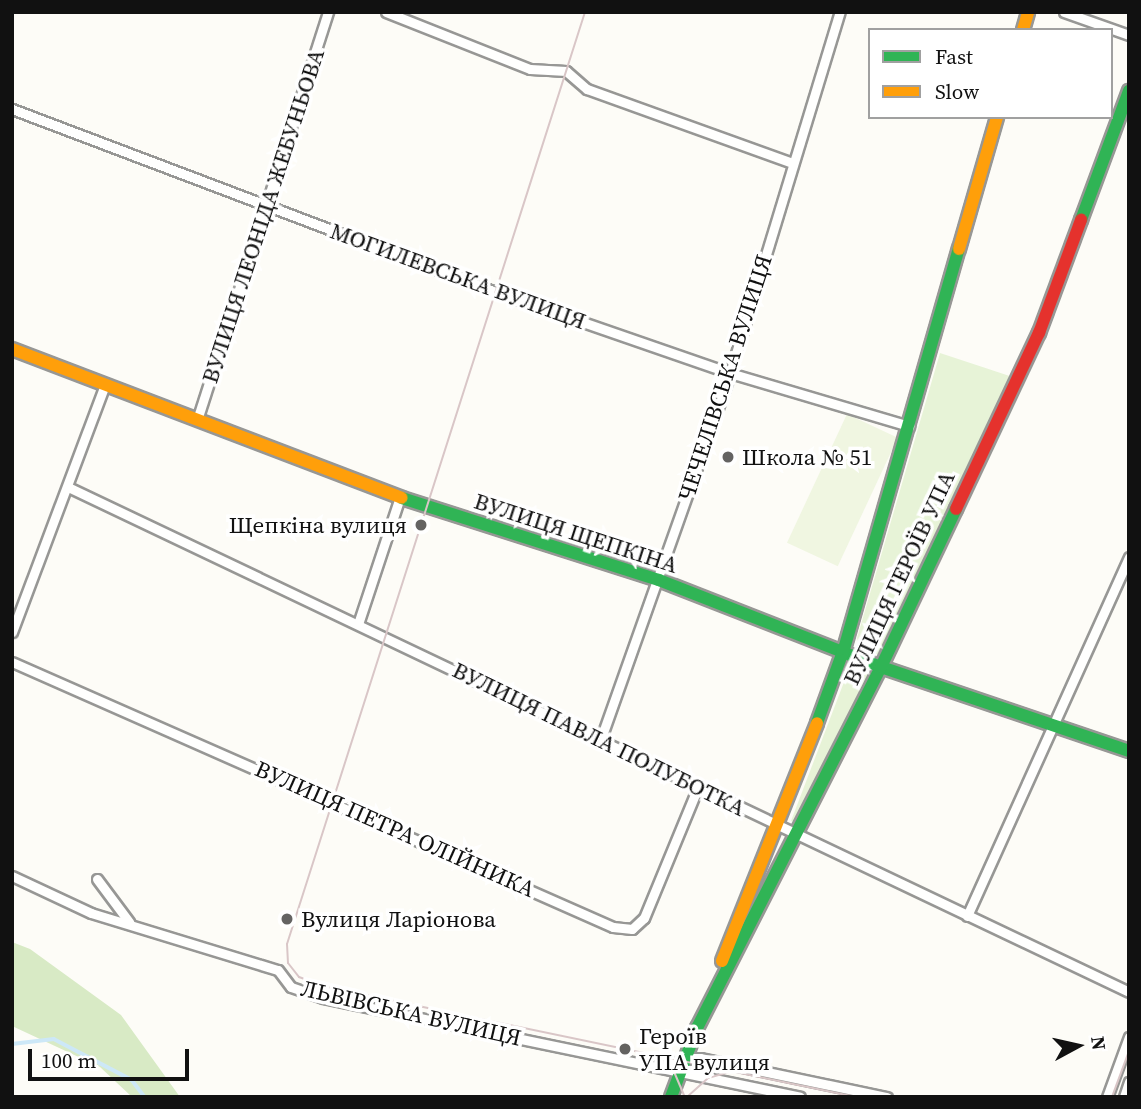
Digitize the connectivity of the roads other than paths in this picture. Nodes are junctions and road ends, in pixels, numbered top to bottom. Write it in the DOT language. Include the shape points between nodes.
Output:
graph roads {
  1 [pos="328,12"];
  2 [pos="386,12"];
  3 [pos="840,12"];
  4 [pos="1064,12"];
  5 [pos="1111,28"];
  6 [pos="1129,91"];
  7 [pos="12,109"];
  8 [pos="996,119"];
  9 [pos="793,163"];
  10 [pos="268,206"];
  11 [pos="12,348"];
  12 [pos="730,373"];
  13 [pos="105,384"];
  14 [pos="197,420"];
  15 [pos="909,426"];
  16 [pos="68,487"];
  17 [pos="400,497"];
  18 [pos="1129,557"];
  19 [pos="659,580"];
  20 [pos="358,624"];
  21 [pos="12,632"];
  22 [pos="844,649"];
  23 [pos="12,662"];
  24 [pos="881,667"];
  25 [pos="1054,729"];
  26 [pos="600,741"];
  27 [pos="1129,751"];
  28 [pos="698,787"];
  29 [pos="779,825"];
  30 [pos="797,833"];
  31 [pos="12,876"];
  32 [pos="97,879"];
  33 [pos="967,916"];
  34 [pos="129,922"];
  35 [pos="1129,992"];
  36 [pos="1129,1037"];
  37 [pos="680,1068"];
  38 [pos="1129,1082"];
  39 [pos="671,1097"];
  40 [pos="800,1097"];
  41 [pos="887,1097"];
  42 [pos="1108,1097"];
  43 [pos="1124,1097"];
  1 -- 10 [label="street, ВУЛИЦЯ ЛЕОНІДА ЖЕБУНЬОВА"];
  2 -- 9 [label="street" via="530,69 561,69 587,89"];
  3 -- 9 [label="street, ЧЕЧЕЛІВСЬКА ВУЛИЦЯ"];
  4 -- 5 [label="street"];
  6 -- 24 [label="street, ВУЛИЦЯ ГЕРОЇВ УПА" via="1039,333"];
  7 -- 10 [label="street, МОГИЛЕВСЬКА ВУЛИЦЯ"];
  8 -- 15 [label="street, ВУЛИЦЯ ГЕРОЇВ УПА"];
  9 -- 12 [label="street, ЧЕЧЕЛІВСЬКА ВУЛИЦЯ"];
  10 -- 12 [label="street, МОГИЛЕВСЬКА ВУЛИЦЯ" via="487,289"];
  10 -- 14 [label="street, ВУЛИЦЯ ЛЕОНІДА ЖЕБУНЬОВА"];
  11 -- 13 [label="street, ВУЛИЦЯ ЩЕПКІНА"];
  12 -- 15 [label="street, МОГИЛЕВСЬКА ВУЛИЦЯ"];
  12 -- 19 [label="street, ЧЕЧЕЛІВСЬКА ВУЛИЦЯ"];
  13 -- 14 [label="street, ВУЛИЦЯ ЩЕПКІНА"];
  13 -- 16 [label="street"];
  14 -- 17 [label="street, ВУЛИЦЯ ЩЕПКІНА"];
  15 -- 22 [label="street, ВУЛИЦЯ ГЕРОЇВ УПА"];
  16 -- 20 [label="street, ВУЛИЦЯ ПАВЛА ПОЛУБОТКА"];
  16 -- 21 [label="street"];
  17 -- 19 [label="street, ВУЛИЦЯ ЩЕПКІНА"];
  17 -- 20 [label="street"];
  18 -- 25 [label="street"];
  19 -- 22 [label="street, ВУЛИЦЯ ЩЕПКІНА"];
  19 -- 26 [label="street, ЧЕЧЕЛІВСЬКА ВУЛИЦЯ"];
  20 -- 26 [label="street, ВУЛИЦЯ ПАВЛА ПОЛУБОТКА"];
  22 -- 24 [label="street, ВУЛИЦЯ ЩЕПКІНА"];
  22 -- 29 [label="street, ВУЛИЦЯ ГЕРОЇВ УПА"];
  23 -- 28 [label="street, ВУЛИЦЯ ПЕТРА ОЛІЙНИКА" via="612,927 632,929 644,918"];
  24 -- 25 [label="street, ВУЛИЦЯ ЩЕПКІНА"];
  24 -- 30 [label="street, ВУЛИЦЯ ГЕРОЇВ УПА"];
  25 -- 27 [label="street, ВУЛИЦЯ ЩЕПКІНА"];
  25 -- 33 [label="street"];
  26 -- 28 [label="street, ВУЛИЦЯ ПАВЛА ПОЛУБОТКА"];
  28 -- 29 [label="street, ВУЛИЦЯ ПАВЛА ПОЛУБОТКА"];
  29 -- 30 [label="street, ВУЛИЦЯ ПАВЛА ПОЛУБОТКА"];
  29 -- 37 [label="street, ВУЛИЦЯ ГЕРОЇВ УПА"];
  30 -- 33 [label="street, ВУЛИЦЯ ПАВЛА ПОЛУБОТКА"];
  30 -- 37 [label="street, ВУЛИЦЯ ГЕРОЇВ УПА"];
  31 -- 34 [label="street, ЛЬВІВСЬКА ВУЛИЦЯ" via="91,913"];
  32 -- 34 [label="street"];
  33 -- 35 [label="street, ВУЛИЦЯ ПАВЛА ПОЛУБОТКА"];
  34 -- 37 [label="street, ЛЬВІВСЬКА ВУЛИЦЯ" via="278,970 291,987 323,998"];
  36 -- 42 [label="street"];
  37 -- 39 [label="street"];
  37 -- 40 [label="street"];
  37 -- 41 [label="street"];
  38 -- 43 [label="street"];
}
